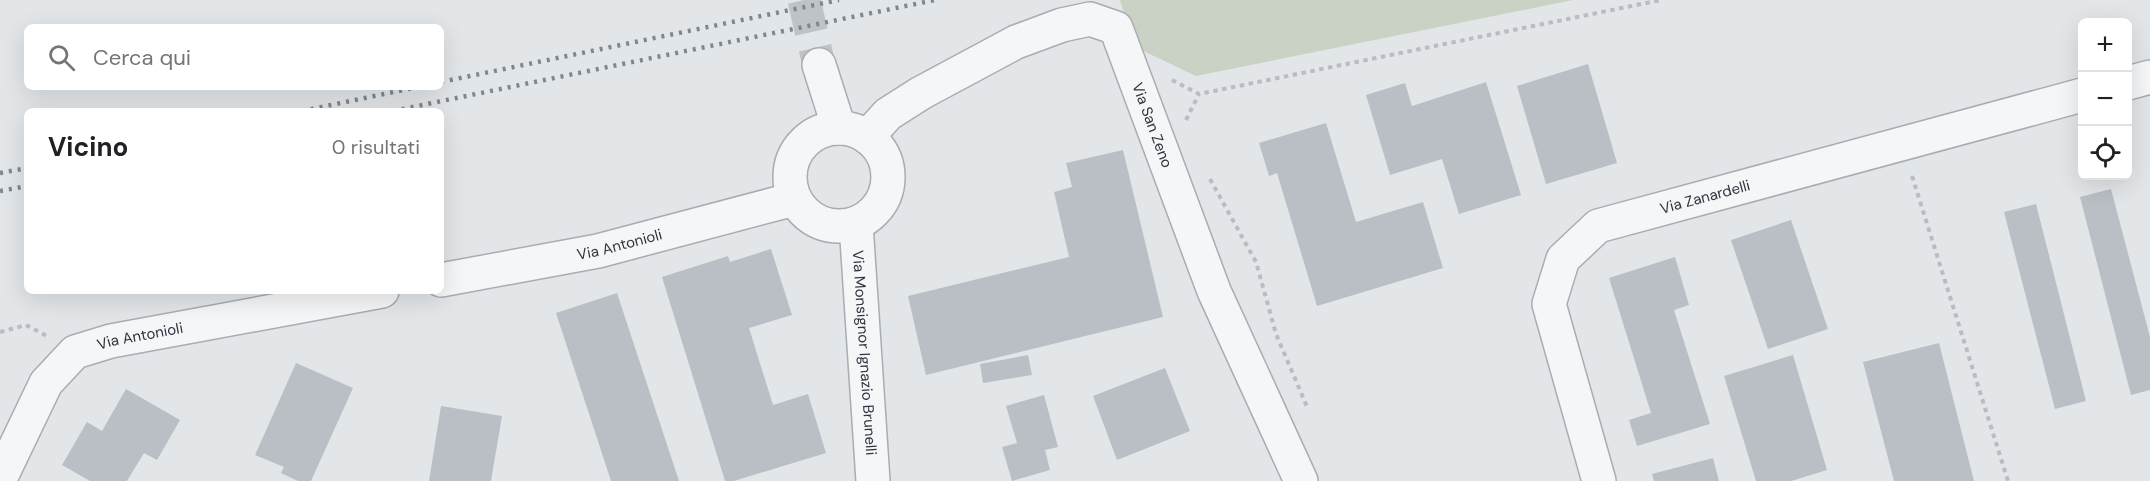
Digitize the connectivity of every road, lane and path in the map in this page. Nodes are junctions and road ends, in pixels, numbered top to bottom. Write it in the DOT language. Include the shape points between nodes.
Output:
graph roads {
  1 [pos="1661,0"];
  2 [pos="1126,57"];
  3 [pos="819,65"];
  4 [pos="2150,76"];
  5 [pos="2132,81"];
  6 [pos="1199,94"];
  7 [pos="2078,96"];
  8 [pos="1182,126"];
  9 [pos="853,133"];
  10 [pos="1902,144"];
  11 [pos="1205,168"];
  12 [pos="794,199"];
  13 [pos="856,224"];
  14 [pos="444,279"];
  15 [pos="366,294"];
  16 [pos="0,332"];
  17 [pos="75,352"];
  18 [pos="1312,418"];
  19 [pos="0,479"];
  20 [pos="873,481"];
  21 [pos="1301,481"];
  22 [pos="1599,481"];
  23 [pos="2008,481"];
  1 -- 6 [label="path"];
  2 -- 6 [label="path"];
  2 -- 9 [label="street, Via San Zeno" via="1116,28 1090,19 1062,25 1016,42"];
  2 -- 21 [label="street, Via San Zeno" via="1214,291"];
  3 -- 9 [label="street"];
  4 -- 5 [label="street"];
  6 -- 8 [label="path"];
  7 -- 10 [label="street, Via Zanardelli"];
  9 -- 12 [label="street" via="823,131 797,151 790,166 789,183"];
  9 -- 13 [label="street" via="878,148 888,176 880,205"];
  10 -- 22 [label="street, Via Zanardelli" via="1598,226 1563,259 1549,304"];
  10 -- 23 [label="path"];
  11 -- 18 [label="path" via="1256,262 1276,334"];
  12 -- 13 [label="street" via="808,216 828,226"];
  12 -- 14 [label="street, Via Antonioli" via="598,251"];
  13 -- 20 [label="street, Via Monsignor Ignazio Brunelli"];
  15 -- 17 [label="street, Via Antonioli" via="111,341"];
  16 -- 17 [label="path" via="26,325"];
  17 -- 19 [label="street, Via Antonioli" via="46,383"];
}
